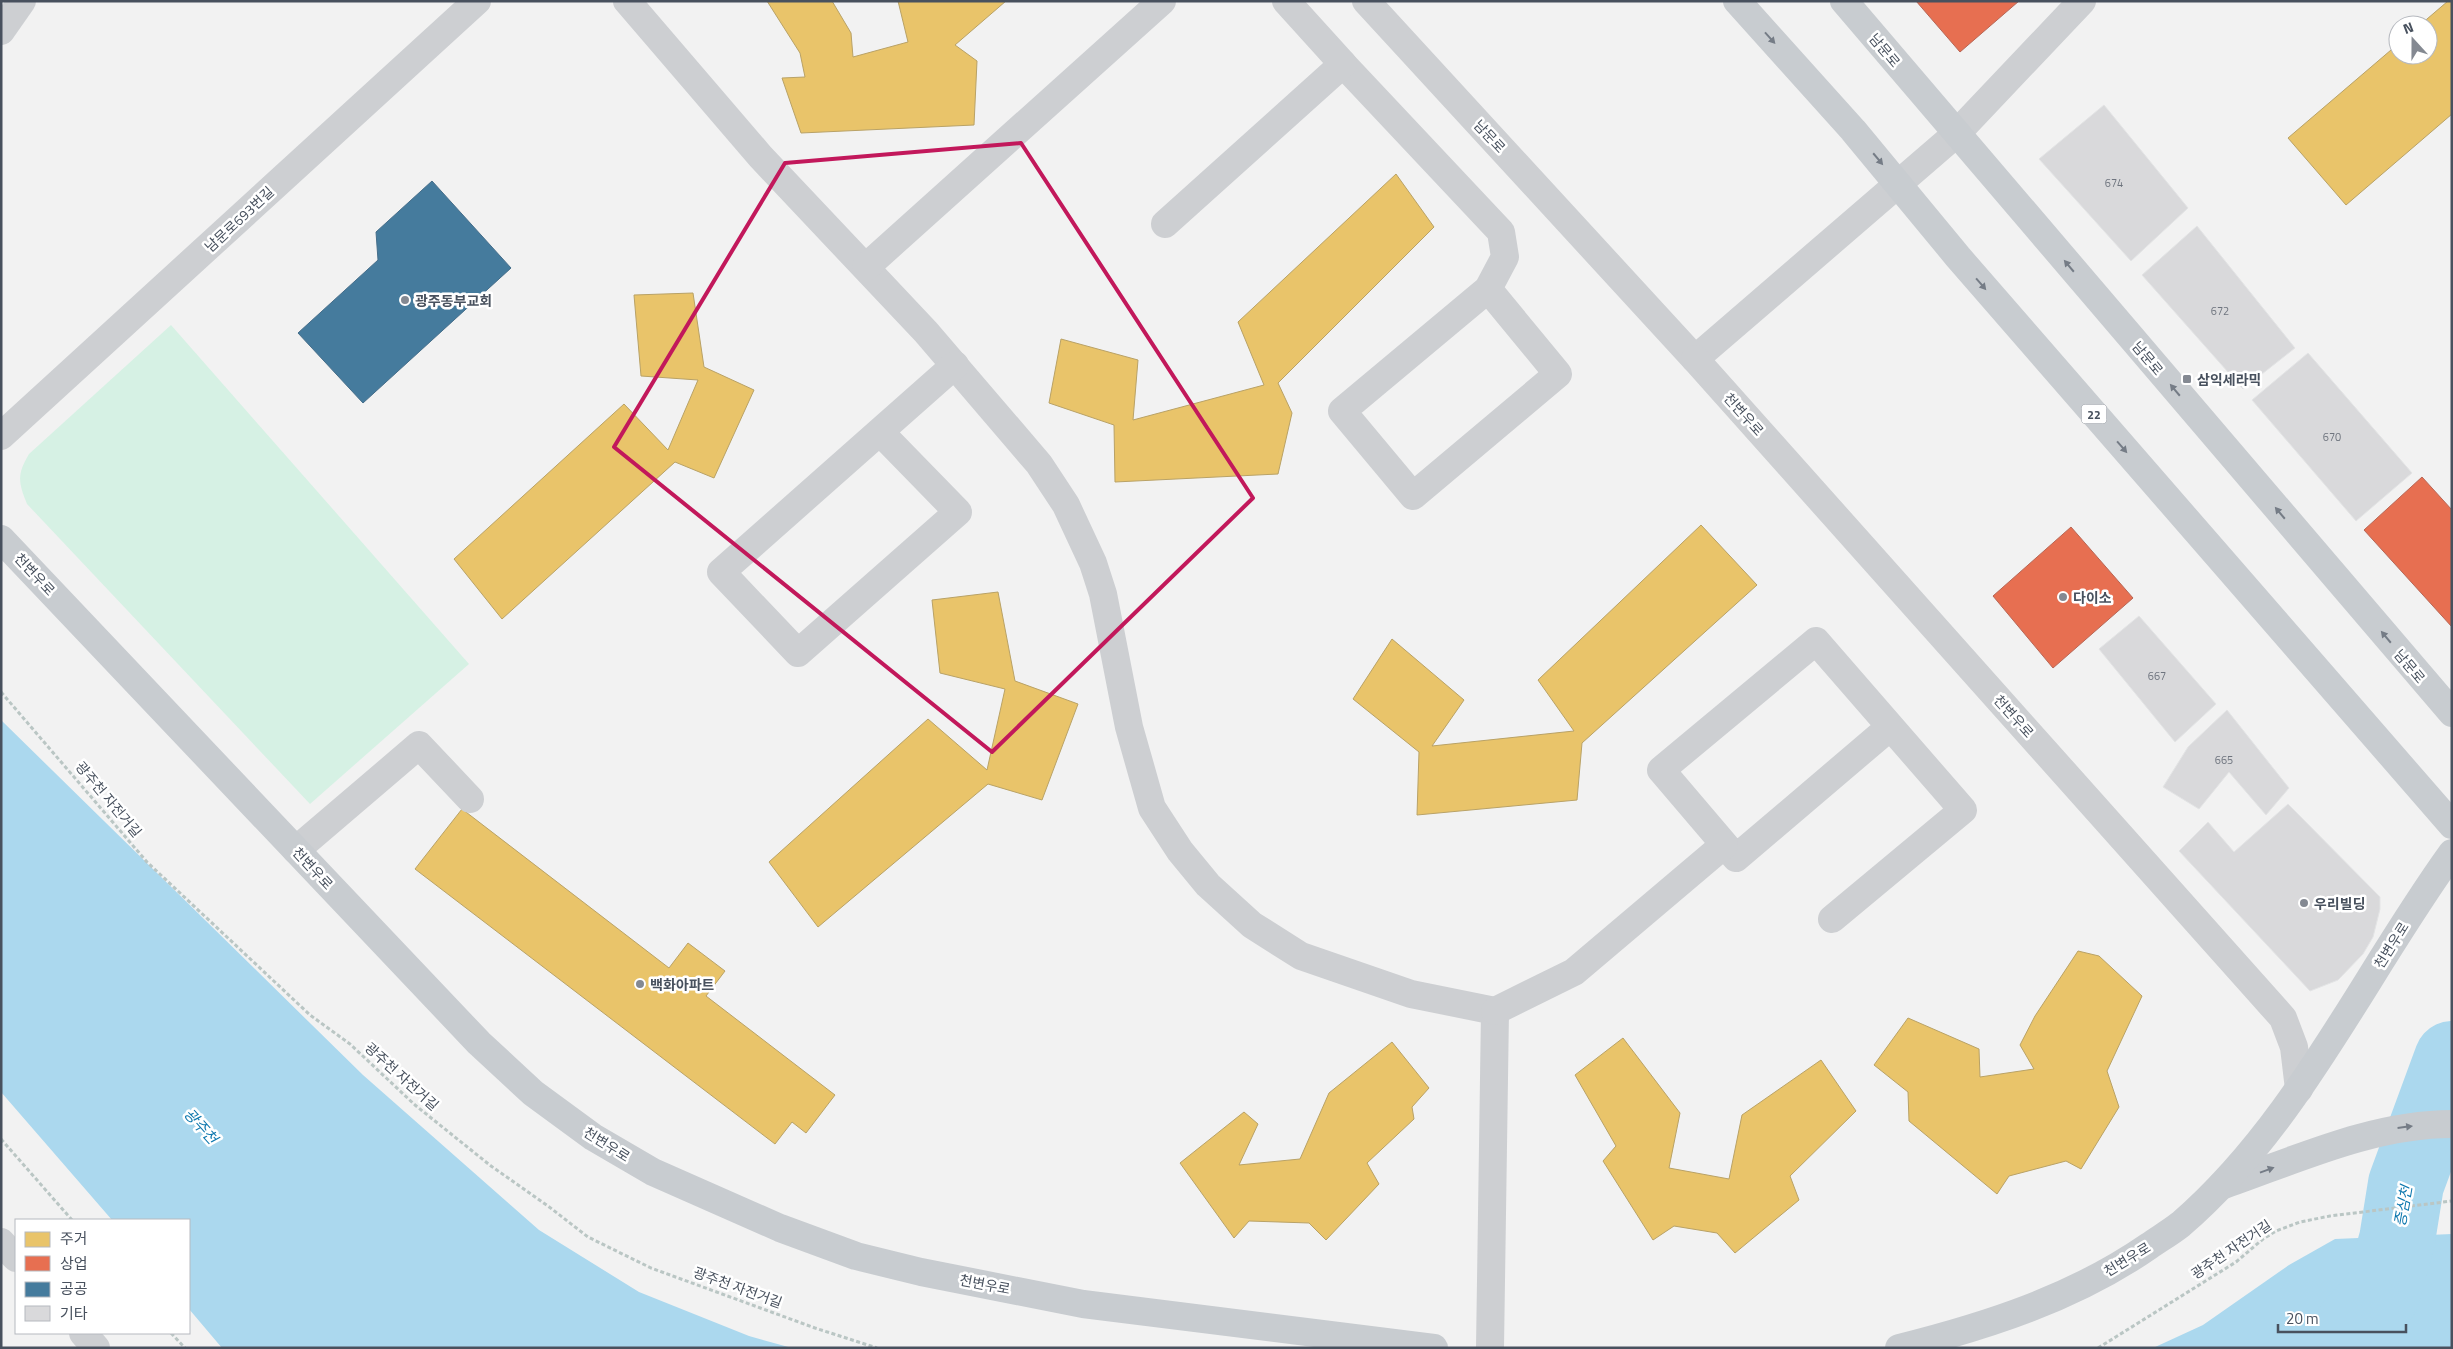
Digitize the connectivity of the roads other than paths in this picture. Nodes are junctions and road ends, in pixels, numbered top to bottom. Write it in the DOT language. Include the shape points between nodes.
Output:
graph roads {
  1 [pos="22,1"];
  2 [pos="477,1"];
  3 [pos="627,1"];
  4 [pos="1162,1"];
  5 [pos="1286,1"];
  6 [pos="1366,1"];
  7 [pos="1737,1"];
  8 [pos="1844,1"];
  9 [pos="2082,1"];
  10 [pos="1,31"];
  11 [pos="1343,64"];
  12 [pos="1956,134"];
  13 [pos="1898,183"];
  14 [pos="1165,224"];
  15 [pos="866,267"];
  16 [pos="1488,290"];
  17 [pos="1695,359"];
  18 [pos="955,365"];
  19 [pos="880,432"];
  20 [pos="1,436"];
  21 [pos="1,539"];
  22 [pos="2452,714"];
  23 [pos="1890,726"];
  24 [pos="470,799"];
  25 [pos="2452,825"];
  26 [pos="1724,845"];
  27 [pos="296,850"];
  28 [pos="2452,853"];
  29 [pos="1832,919"];
  30 [pos="1495,1011"];
  31 [pos="2299,1088"];
  32 [pos="2452,1124"];
  33 [pos="2221,1186"];
  34 [pos="1,1242"];
  35 [pos="15,1257"];
  36 [pos="84,1334"];
  37 [pos="96,1348"];
  38 [pos="1434,1348"];
  39 [pos="1490,1348"];
  40 [pos="1899,1348"];
  1 -- 10 [label="street"];
  2 -- 20 [label="street, 남문로693번길"];
  3 -- 15 [label="street" via="760,156"];
  4 -- 15 [label="street"];
  5 -- 11 [label="street"];
  6 -- 17 [label="street, 남문로"];
  7 -- 13 [label="main road, 22, one-way"];
  8 -- 12 [label="main road, 남문로"];
  9 -- 12 [label="street"];
  11 -- 14 [label="street"];
  11 -- 16 [label="street" via="1501,232 1505,257"];
  12 -- 13 [label="street"];
  22 -- 12 [label="main road, 남문로, one-way"];
  13 -- 17 [label="street"];
  13 -- 25 [label="main road, 22, one-way" via="1958,257"];
  15 -- 18 [label="street"];
  16 -- 16 [label="street" via="1342,411 1413,496 1558,374"];
  17 -- 31 [label="street, 천변우로" via="2283,1018 2294,1048"];
  18 -- 19 [label="street"];
  18 -- 30 [label="street" via="1039,464 1066,505 1093,563 1103,594 1128,727 1152,808 1180,851 1208,885 1252,925 1301,956 1411,994"];
  19 -- 19 [label="street" via="722,572 798,653 958,512"];
  21 -- 27 [label="main road, 천변우로"];
  23 -- 26 [label="street" via="1736,858"];
  23 -- 26 [label="street" via="1816,641 1661,770"];
  23 -- 29 [label="street" via="1963,810"];
  24 -- 27 [label="street" via="419,745"];
  26 -- 30 [label="street" via="1574,972"];
  27 -- 38 [label="main road, 천변우로" via="479,1042 533,1093 592,1137 653,1172 718,1202 856,1256 921,1272 1083,1304"];
  28 -- 31 [label="main road, 천변우로"];
  30 -- 39 [label="street"];
  31 -- 33 [label="main road, 천변우로"];
  33 -- 32 [label="main road, one-way" via="2394,1128"];
  33 -- 40 [label="main road, 천변우로" via="2179,1225 2119,1267 2037,1306 1951,1335"];
  34 -- 35 [label="street"];
  36 -- 37 [label="street"];
}
